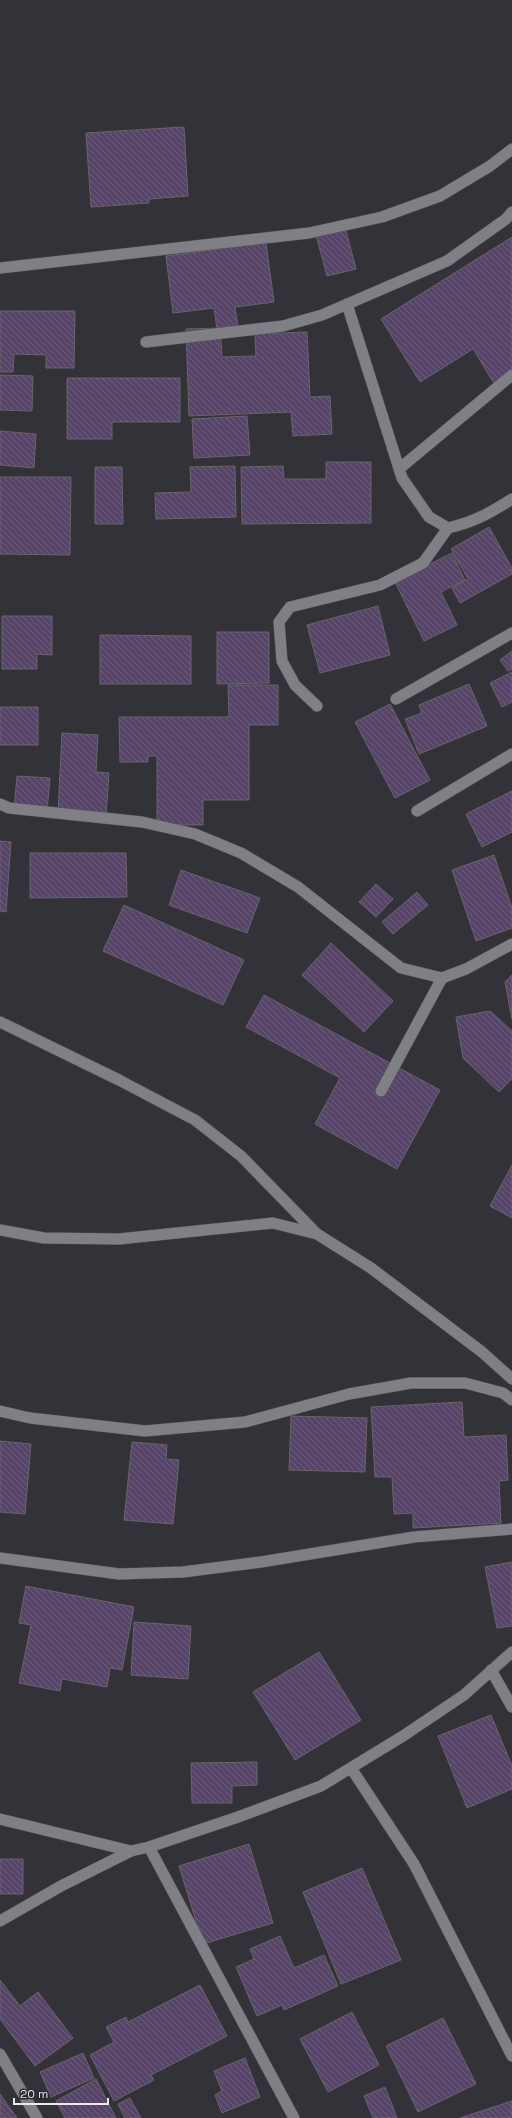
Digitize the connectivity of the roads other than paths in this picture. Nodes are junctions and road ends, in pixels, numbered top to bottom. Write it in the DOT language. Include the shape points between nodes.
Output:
graph roads {
  1 [pos="512,149"];
  2 [pos="512,212"];
  3 [pos="0,268"];
  4 [pos="347,304"];
  5 [pos="146,342"];
  6 [pos="512,375"];
  7 [pos="398,469"];
  8 [pos="512,499"];
  9 [pos="448,528"];
  10 [pos="512,633"];
  11 [pos="396,699"];
  12 [pos="317,706"];
  13 [pos="512,754"];
  14 [pos="0,804"];
  15 [pos="417,811"];
  16 [pos="512,944"];
  17 [pos="442,978"];
  18 [pos="0,1022"];
  19 [pos="382,1091"];
  20 [pos="0,1230"];
  21 [pos="317,1234"];
  22 [pos="512,1379"];
  23 [pos="512,1400"];
  24 [pos="0,1411"];
  25 [pos="512,1529"];
  26 [pos="0,1558"];
  27 [pos="512,1652"];
  28 [pos="491,1670"];
  29 [pos="512,1707"];
  30 [pos="351,1768"];
  31 [pos="0,1819"];
  32 [pos="149,1846"];
  33 [pos="131,1851"];
  34 [pos="0,1921"];
  35 [pos="0,2054"];
  36 [pos="512,2056"];
  37 [pos="37,2118"];
  38 [pos="294,2118"];
  1 -- 3 [label="street" via="490,166 440,196 382,217 309,233"];
  2 -- 4 [label="street" via="448,261"];
  4 -- 5 [label="street" via="322,315 283,326"];
  4 -- 7 [label="street"];
  6 -- 7 [label="street"];
  7 -- 9 [label="street" via="429,517"];
  8 -- 9 [label="street" via="482,518"];
  9 -- 12 [label="street" via="424,563 380,585 290,607 286,612 279,622 282,661 295,685"];
  10 -- 11 [label="street"];
  13 -- 15 [label="street"];
  14 -- 17 [label="street" via="9,808 142,822 195,834 241,853 298,887 400,968"];
  16 -- 17 [label="street" via="466,969"];
  17 -- 19 [label="street"];
  18 -- 21 [label="street" via="195,1120 241,1156"];
  20 -- 21 [label="street" via="44,1238 119,1239 273,1223"];
  21 -- 22 [label="street" via="372,1268 482,1352"];
  23 -- 24 [label="street" via="503,1393 465,1383 411,1383 349,1394 245,1422 145,1431 30,1418"];
  25 -- 26 [label="street" via="414,1537 183,1572 119,1574"];
  27 -- 28 [label="street"];
  28 -- 29 [label="street"];
  28 -- 30 [label="street" via="464,1695"];
  30 -- 32 [label="street" via="321,1786"];
  30 -- 36 [label="street" via="414,1864"];
  31 -- 33 [label="street"];
  32 -- 33 [label="street"];
  32 -- 38 [label="street"];
  33 -- 34 [label="street" via="61,1886"];
  35 -- 37 [label="street"];
}
